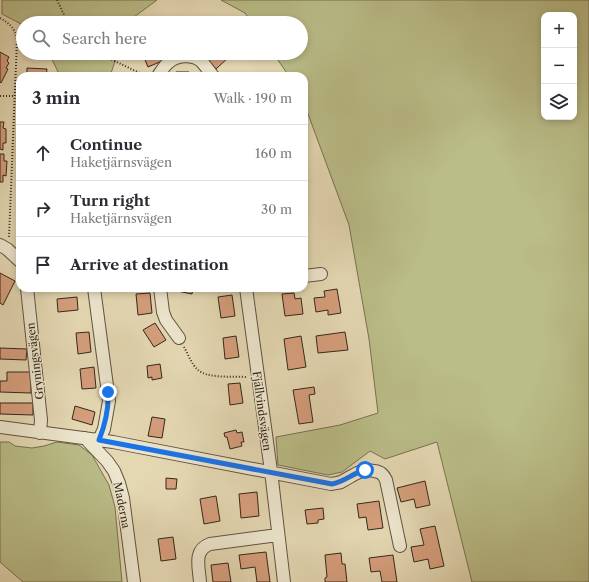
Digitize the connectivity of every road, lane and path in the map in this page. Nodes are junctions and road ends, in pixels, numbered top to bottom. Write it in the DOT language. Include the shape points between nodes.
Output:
graph roads {
  1 [pos="57,0"];
  2 [pos="65,16"];
  3 [pos="0,18"];
  4 [pos="16,33"];
  5 [pos="16,60"];
  6 [pos="113,60"];
  7 [pos="171,60"];
  8 [pos="200,60"];
  9 [pos="138,72"];
  10 [pos="161,72"];
  11 [pos="210,72"];
  12 [pos="0,96"];
  13 [pos="15,96"];
  14 [pos="4,243"];
  15 [pos="16,257"];
  16 [pos="321,274"];
  17 [pos="308,276"];
  18 [pos="27,292"];
  19 [pos="95,292"];
  20 [pos="160,292"];
  21 [pos="247,292"];
  22 [pos="179,338"];
  23 [pos="258,377"];
  24 [pos="0,428"];
  25 [pos="40,433"];
  26 [pos="85,438"];
  27 [pos="99,440"];
  28 [pos="271,471"];
  29 [pos="278,535"];
  30 [pos="400,546"];
  31 [pos="134,582"];
  32 [pos="200,582"];
  33 [pos="284,582"];
  1 -- 2 [label="path"];
  3 -- 4 [label="path" via="13,27"];
  5 -- 13 [label="path"];
  6 -- 9 [label="path"];
  7 -- 10 [label="street"];
  8 -- 11 [label="street"];
  12 -- 13 [label="path"];
  13 -- 14 [label="path" via="10,231"];
  14 -- 15 [label="street"];
  16 -- 17 [label="street"];
  18 -- 25 [label="street, Gryningsvägen" via="42,420"];
  19 -- 27 [label="street" via="109,401 104,429"];
  20 -- 22 [label="street" via="166,320"];
  21 -- 23 [label="street, Fjällvindsvägen"];
  22 -- 23 [label="path" via="201,373"];
  23 -- 28 [label="street, Fjällvindsvägen"];
  24 -- 25 [label="street"];
  25 -- 26 [label="street"];
  26 -- 27 [label="street"];
  26 -- 31 [label="street, Maderna" via="107,461 119,483"];
  27 -- 28 [label="street"];
  28 -- 29 [label="street, Fjällvindsvägen"];
  28 -- 30 [label="street" via="332,484 365,470 380,472 386,480"];
  29 -- 32 [label="street" via="204,546 198,556"];
  29 -- 33 [label="street, Fjällvindsvägen"];
}
